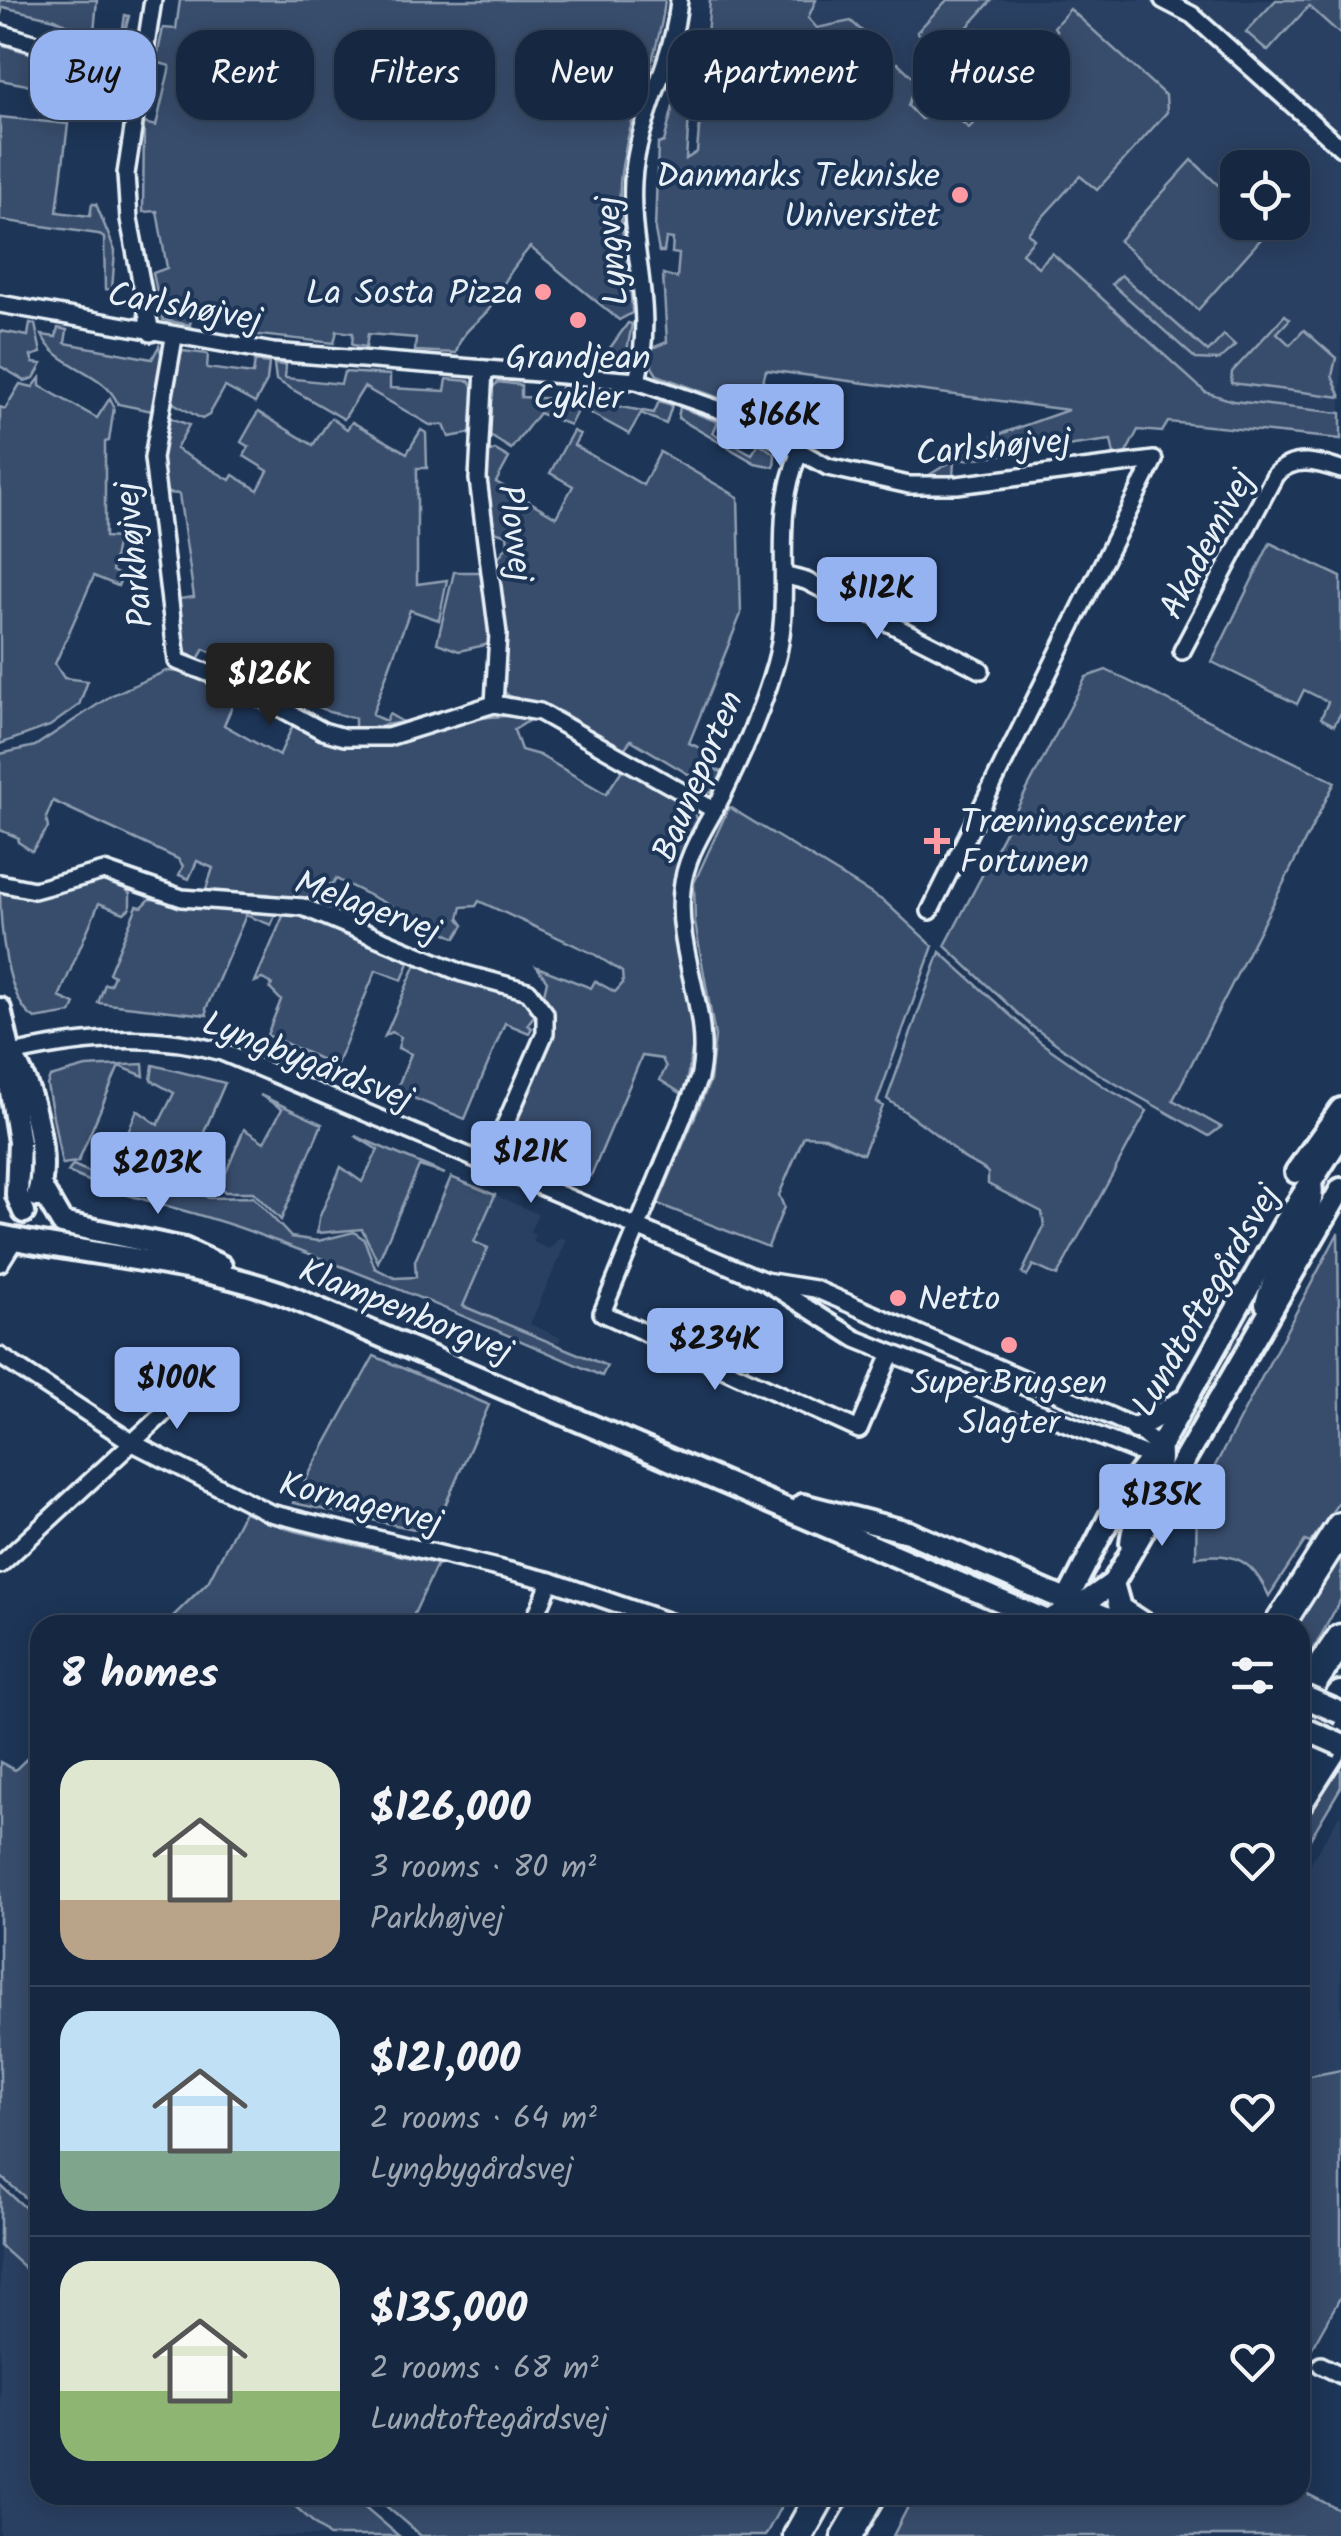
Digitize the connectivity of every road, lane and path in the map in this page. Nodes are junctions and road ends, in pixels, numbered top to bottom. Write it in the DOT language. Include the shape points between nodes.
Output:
graph roads {
  1 [pos="153,0"];
  2 [pos="679,0"];
  3 [pos="1164,0"];
  4 [pos="147,30"];
  5 [pos="0,33"];
  6 [pos="30,42"];
  7 [pos="133,120"];
  8 [pos="1341,148"];
  9 [pos="0,304"];
  10 [pos="152,333"];
  11 [pos="174,338"];
  12 [pos="484,369"];
  13 [pos="637,381"];
  14 [pos="799,454"];
  15 [pos="1341,470"];
  16 [pos="787,576"];
  17 [pos="1182,651"];
  18 [pos="981,670"];
  19 [pos="494,704"];
  20 [pos="714,810"];
  21 [pos="0,883"];
  22 [pos="930,911"];
  23 [pos="0,1009"];
  24 [pos="5,1056"];
  25 [pos="1341,1109"];
  26 [pos="1341,1136"];
  27 [pos="488,1164"];
  28 [pos="1303,1177"];
  29 [pos="41,1187"];
  30 [pos="1341,1189"];
  31 [pos="24,1212"];
  32 [pos="638,1227"];
  33 [pos="7,1238"];
  34 [pos="0,1263"];
  35 [pos="244,1280"];
  36 [pos="765,1281"];
  37 [pos="1260,1328"];
  38 [pos="890,1354"];
  39 [pos="0,1356"];
  40 [pos="190,1388"];
  41 [pos="1186,1398"];
  42 [pos="1136,1428"];
  43 [pos="132,1444"];
  44 [pos="1189,1452"];
  45 [pos="1157,1454"];
  46 [pos="772,1500"];
  47 [pos="1341,1527"];
  48 [pos="1130,1554"];
  49 [pos="0,1565"];
  50 [pos="551,1581"];
  51 [pos="1113,1583"];
  52 [pos="536,1615"];
  53 [pos="649,1615"];
  54 [pos="1064,1615"];
  55 [pos="1131,1615"];
  56 [pos="1284,1615"];
  57 [pos="1341,1639"];
  58 [pos="1318,1702"];
  59 [pos="1310,1726"];
  60 [pos="1310,1732"];
  61 [pos="1341,1735"];
  62 [pos="1341,1745"];
  63 [pos="1310,1783"];
  64 [pos="1321,2365"];
  65 [pos="1341,2375"];
  66 [pos="815,2505"];
  67 [pos="865,2505"];
  68 [pos="798,2536"];
  69 [pos="847,2536"];
  1 -- 4 [label="street"];
  2 -- 13 [label="street, Lyngvej" via="634,179 647,309"];
  3 -- 8 [label="street" via="1192,15"];
  5 -- 6 [label="street"];
  7 -- 10 [label="street" via="129,219"];
  9 -- 10 [label="street, Carlshøjvej"];
  10 -- 11 [label="street, Carlshøjvej"];
  11 -- 12 [label="street, Carlshøjvej"];
  11 -- 19 [label="street, Parkhøjvej" via="153,458 176,661 344,737 388,737"];
  12 -- 13 [label="street, Carlshøjvej"];
  12 -- 19 [label="street, Plovvej" via="478,479 498,634"];
  13 -- 14 [label="street, Carlshøjvej" via="732,414"];
  14 -- 16 [label="street, Bauneporten" via="786,502"];
  14 -- 22 [label="street, Carlshøjvej" via="854,475 935,486 1154,460"];
  15 -- 17 [label="street, Akademivej" via="1311,460 1285,465 1275,475"];
  16 -- 18 [label="street"];
  16 -- 20 [label="street, Bauneporten" via="775,666 752,734"];
  19 -- 20 [label="street" via="556,718"];
  20 -- 32 [label="street, Bauneporten" via="689,860 681,899 702,1026 702,1067"];
  21 -- 27 [label="street, Melagervej" via="34,890 104,872 172,896 303,907 462,973 528,991 542,1007 545,1034"];
  23 -- 24 [label="street"];
  24 -- 27 [label="street, Lyngbygårdsvej" via="95,1040 207,1048"];
  24 -- 29 [label="street" via="31,1096"];
  24 -- 31 [label="street"];
  25 -- 28 [label="street"];
  26 -- 28 [label="street, Lundtoftegårdsvej"];
  27 -- 32 [label="street, Lyngbygårdsvej"];
  28 -- 37 [label="street" via="1311,1205 1272,1278"];
  28 -- 41 [label="street, Lundtoftegårdsvej"];
  29 -- 31 [label="street"];
  29 -- 35 [label="street" via="62,1223 184,1249"];
  30 -- 37 [label="street, Lundtoftegårdsvej"];
  31 -- 33 [label="street"];
  32 -- 36 [label="street, Lyngbygårdsvej"];
  32 -- 38 [label="street" via="602,1313 859,1430"];
  33 -- 34 [label="street"];
  33 -- 35 [label="street, Klampenborgvej"];
  35 -- 46 [label="street, Klampenborgvej"];
  36 -- 38 [label="street, Lyngbygårdsvej"];
  36 -- 42 [label="street, Lyngbygårdsvej" via="815,1289"];
  37 -- 44 [label="street, Lundtoftegårdsvej"];
  38 -- 45 [label="street, Lyngbygårdsvej"];
  39 -- 43 [label="street, Kornagervej"];
  40 -- 43 [label="street"];
  41 -- 42 [label="street"];
  41 -- 45 [label="street, Lundtoftegårdsvej"];
  42 -- 45 [label="street, Lyngbygårdsvej"];
  43 -- 49 [label="street"];
  43 -- 50 [label="street, Kornagervej" via="270,1513"];
  44 -- 45 [label="street"];
  44 -- 48 [label="street, Lundtoftegårdsvej"];
  45 -- 48 [label="street" via="1132,1525"];
  45 -- 54 [label="street, Lundtoftegårdsvej" via="1120,1498"];
  46 -- 54 [label="street, Klampenborgvej"];
  46 -- 54 [label="street, Klampenborgvej" via="908,1532"];
  47 -- 56 [label="highway"];
  48 -- 51 [label="street, Lundtoftegårdsvej"];
  50 -- 52 [label="street"];
  50 -- 53 [label="street, Kornagervej"];
  51 -- 54 [label="street"];
  51 -- 55 [label="street" via="1120,1608"];
  57 -- 58 [label="highway"];
  58 -- 59 [label="highway"];
  60 -- 62 [label="street, bridge"];
  61 -- 63 [label="highway"];
  64 -- 65 [label="street"];
  66 -- 68 [label="highway"];
  67 -- 69 [label="highway"];
}
